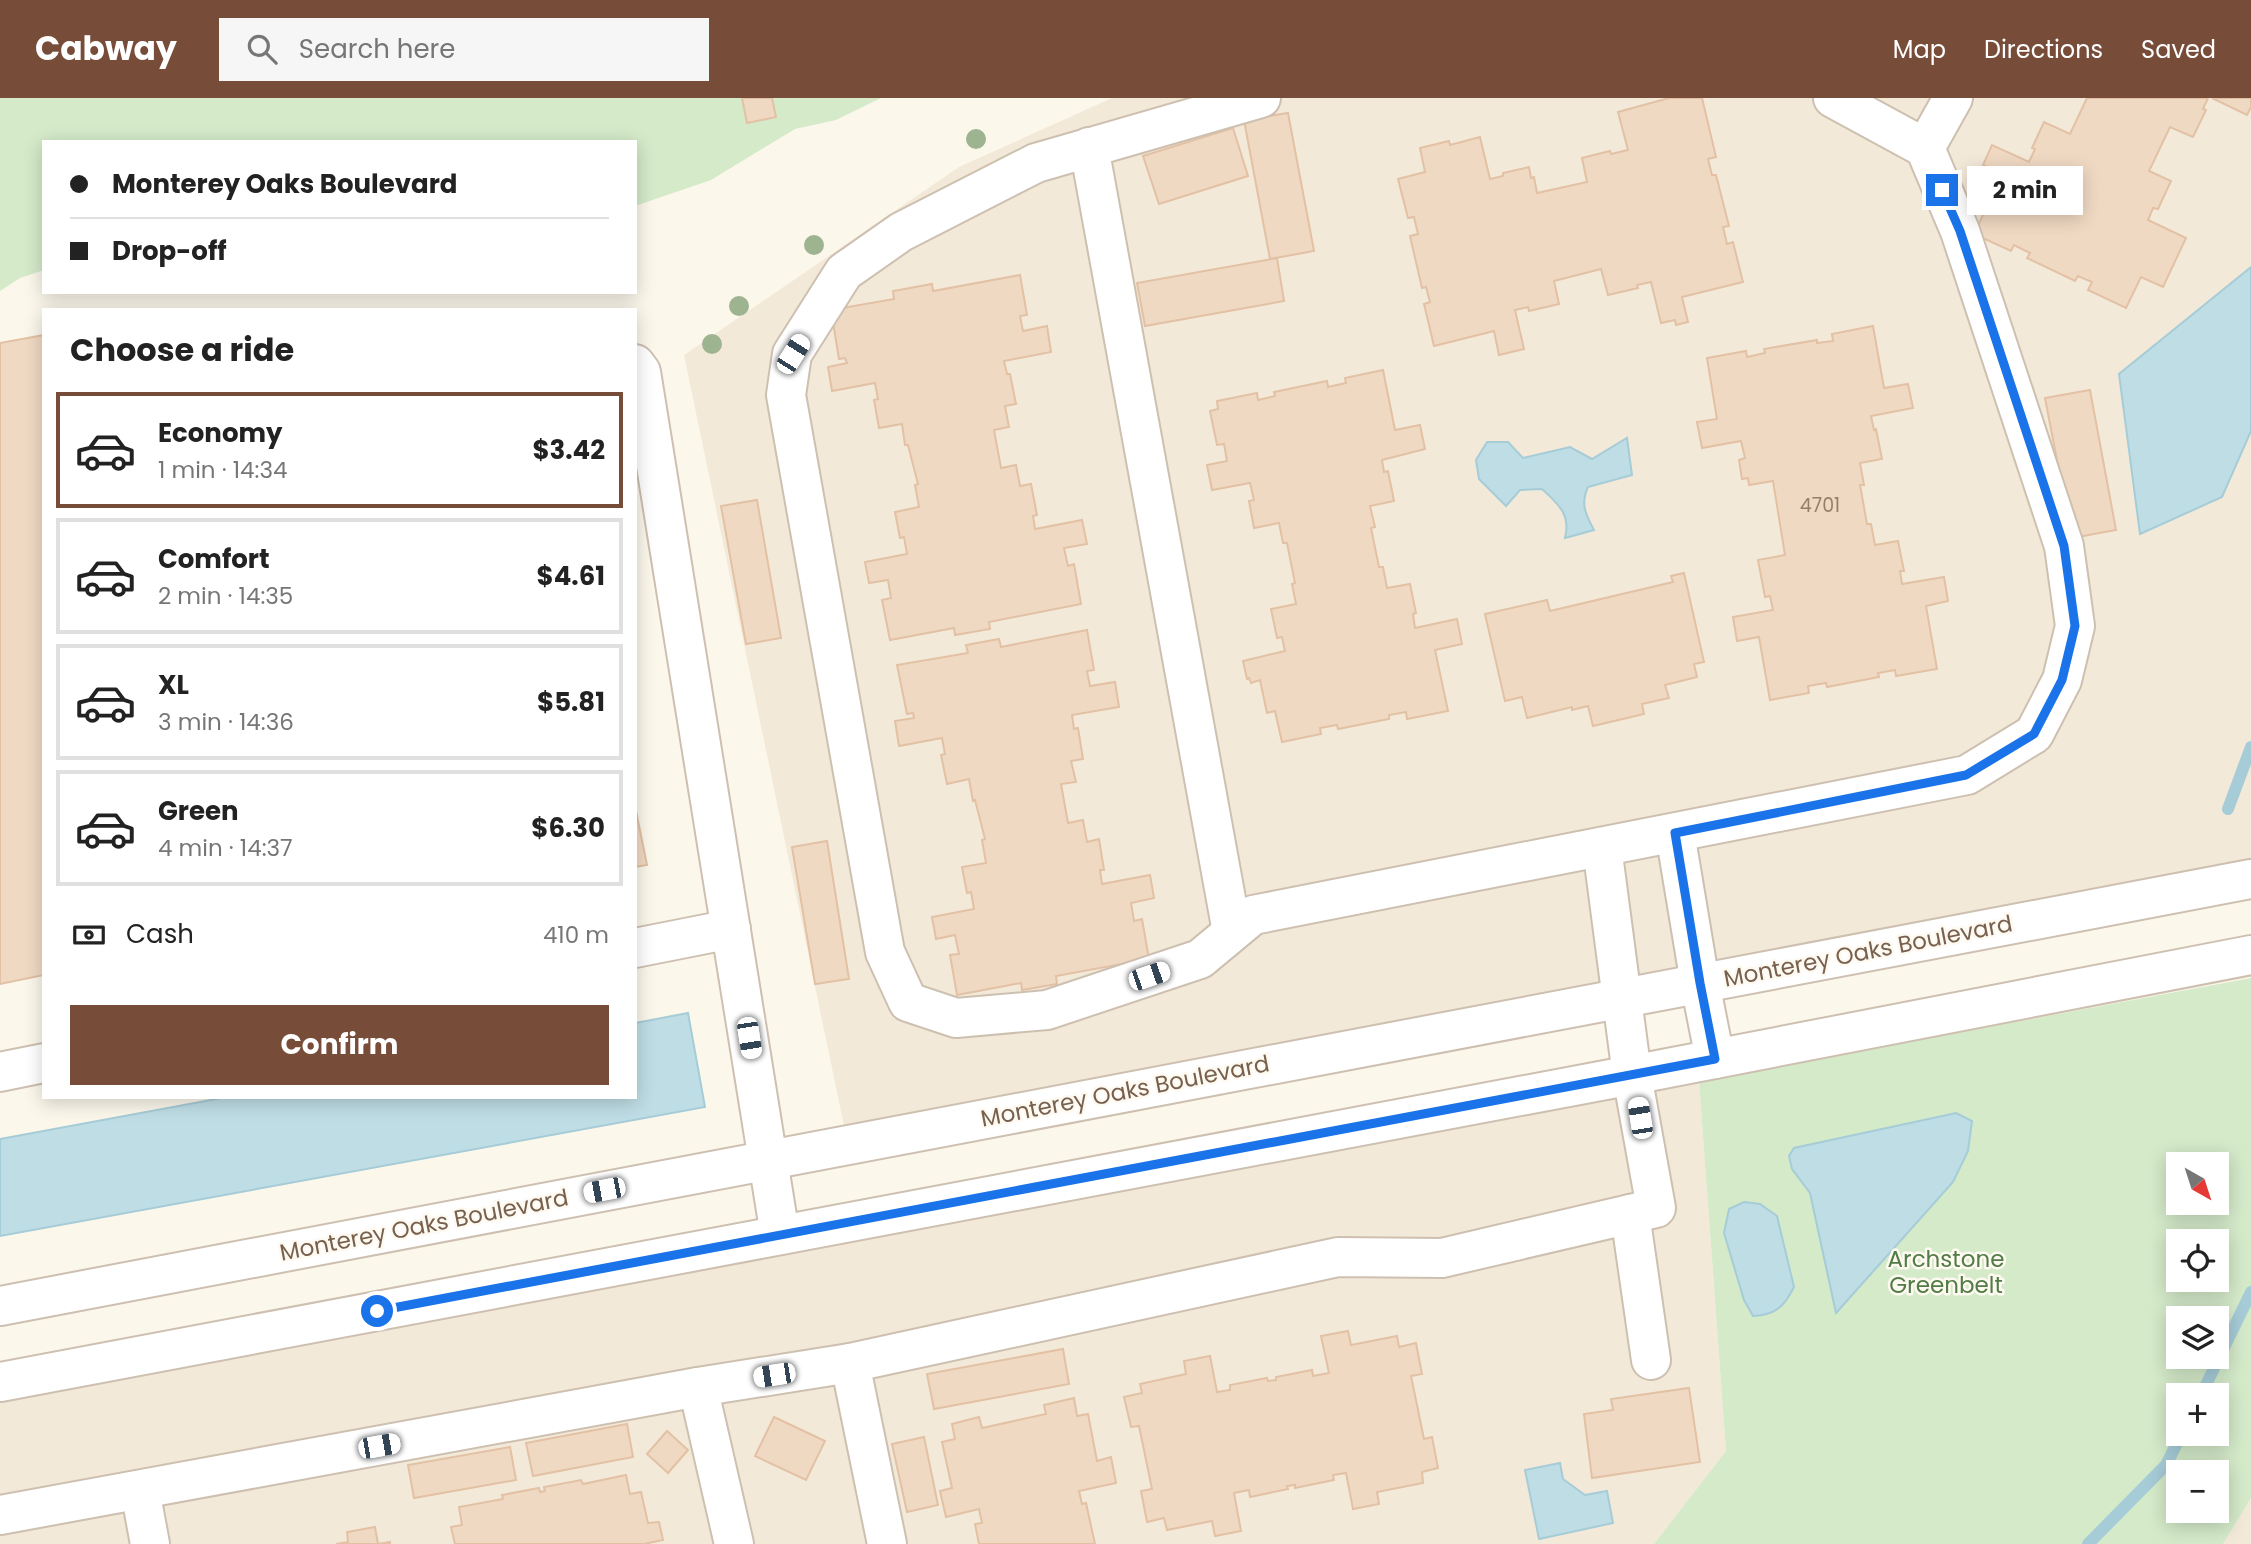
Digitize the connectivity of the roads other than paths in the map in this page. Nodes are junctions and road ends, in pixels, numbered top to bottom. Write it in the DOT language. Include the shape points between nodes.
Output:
graph roads {
  1 [pos="1261,98"];
  2 [pos="1833,98"];
  3 [pos="1953,98"];
  4 [pos="1089,147"];
  5 [pos="1925,148"];
  6 [pos="637,367"];
  7 [pos="1675,833"];
  8 [pos="1602,847"];
  9 [pos="2251,878"];
  10 [pos="732,929"];
  11 [pos="1232,933"];
  12 [pos="637,948"];
  13 [pos="2251,955"];
  14 [pos="1700,983"];
  15 [pos="1623,997"];
  16 [pos="1715,1059"];
  17 [pos="42,1063"];
  18 [pos="0,1072"];
  19 [pos="1632,1075"];
  20 [pos="769,1159"];
  21 [pos="1630,1214"];
  22 [pos="780,1235"];
  23 [pos="0,1306"];
  24 [pos="1651,1360"];
  25 [pos="850,1363"];
  26 [pos="0,1382"];
  27 [pos="698,1387"];
  28 [pos="140,1490"];
  29 [pos="0,1515"];
  30 [pos="150,1544"];
  31 [pos="734,1544"];
  32 [pos="887,1544"];
  1 -- 4 [label="street"];
  2 -- 5 [label="street"];
  3 -- 5 [label="street"];
  4 -- 11 [label="street"];
  4 -- 11 [label="street" via="1036,163 901,232 844,272 793,354 786,395 885,952 908,1002 956,1018 1047,1010 1200,959"];
  5 -- 7 [label="street" via="1960,231 2064,546 2075,626 2062,680 2034,734 1966,775"];
  6 -- 10 [label="street"];
  7 -- 8 [label="street"];
  7 -- 14 [label="street"];
  8 -- 11 [label="street" via="1253,915"];
  8 -- 15 [label="street"];
  9 -- 14 [label="street, Monterey Oaks Boulevard"];
  10 -- 12 [label="street"];
  10 -- 20 [label="street"];
  13 -- 16 [label="street"];
  14 -- 15 [label="street, Monterey Oaks Boulevard"];
  14 -- 16 [label="street"];
  15 -- 19 [label="street"];
  15 -- 20 [label="street, Monterey Oaks Boulevard"];
  16 -- 19 [label="street"];
  17 -- 18 [label="street"];
  19 -- 21 [label="street" via="1656,1208"];
  19 -- 22 [label="street"];
  20 -- 22 [label="street"];
  20 -- 23 [label="street, Monterey Oaks Boulevard"];
  21 -- 24 [label="street"];
  21 -- 25 [label="street" via="1442,1258 1338,1257"];
  22 -- 26 [label="street"];
  25 -- 27 [label="street"];
  25 -- 32 [label="street"];
  27 -- 28 [label="street"];
  27 -- 31 [label="street"];
  28 -- 29 [label="street"];
  28 -- 30 [label="street"];
}
